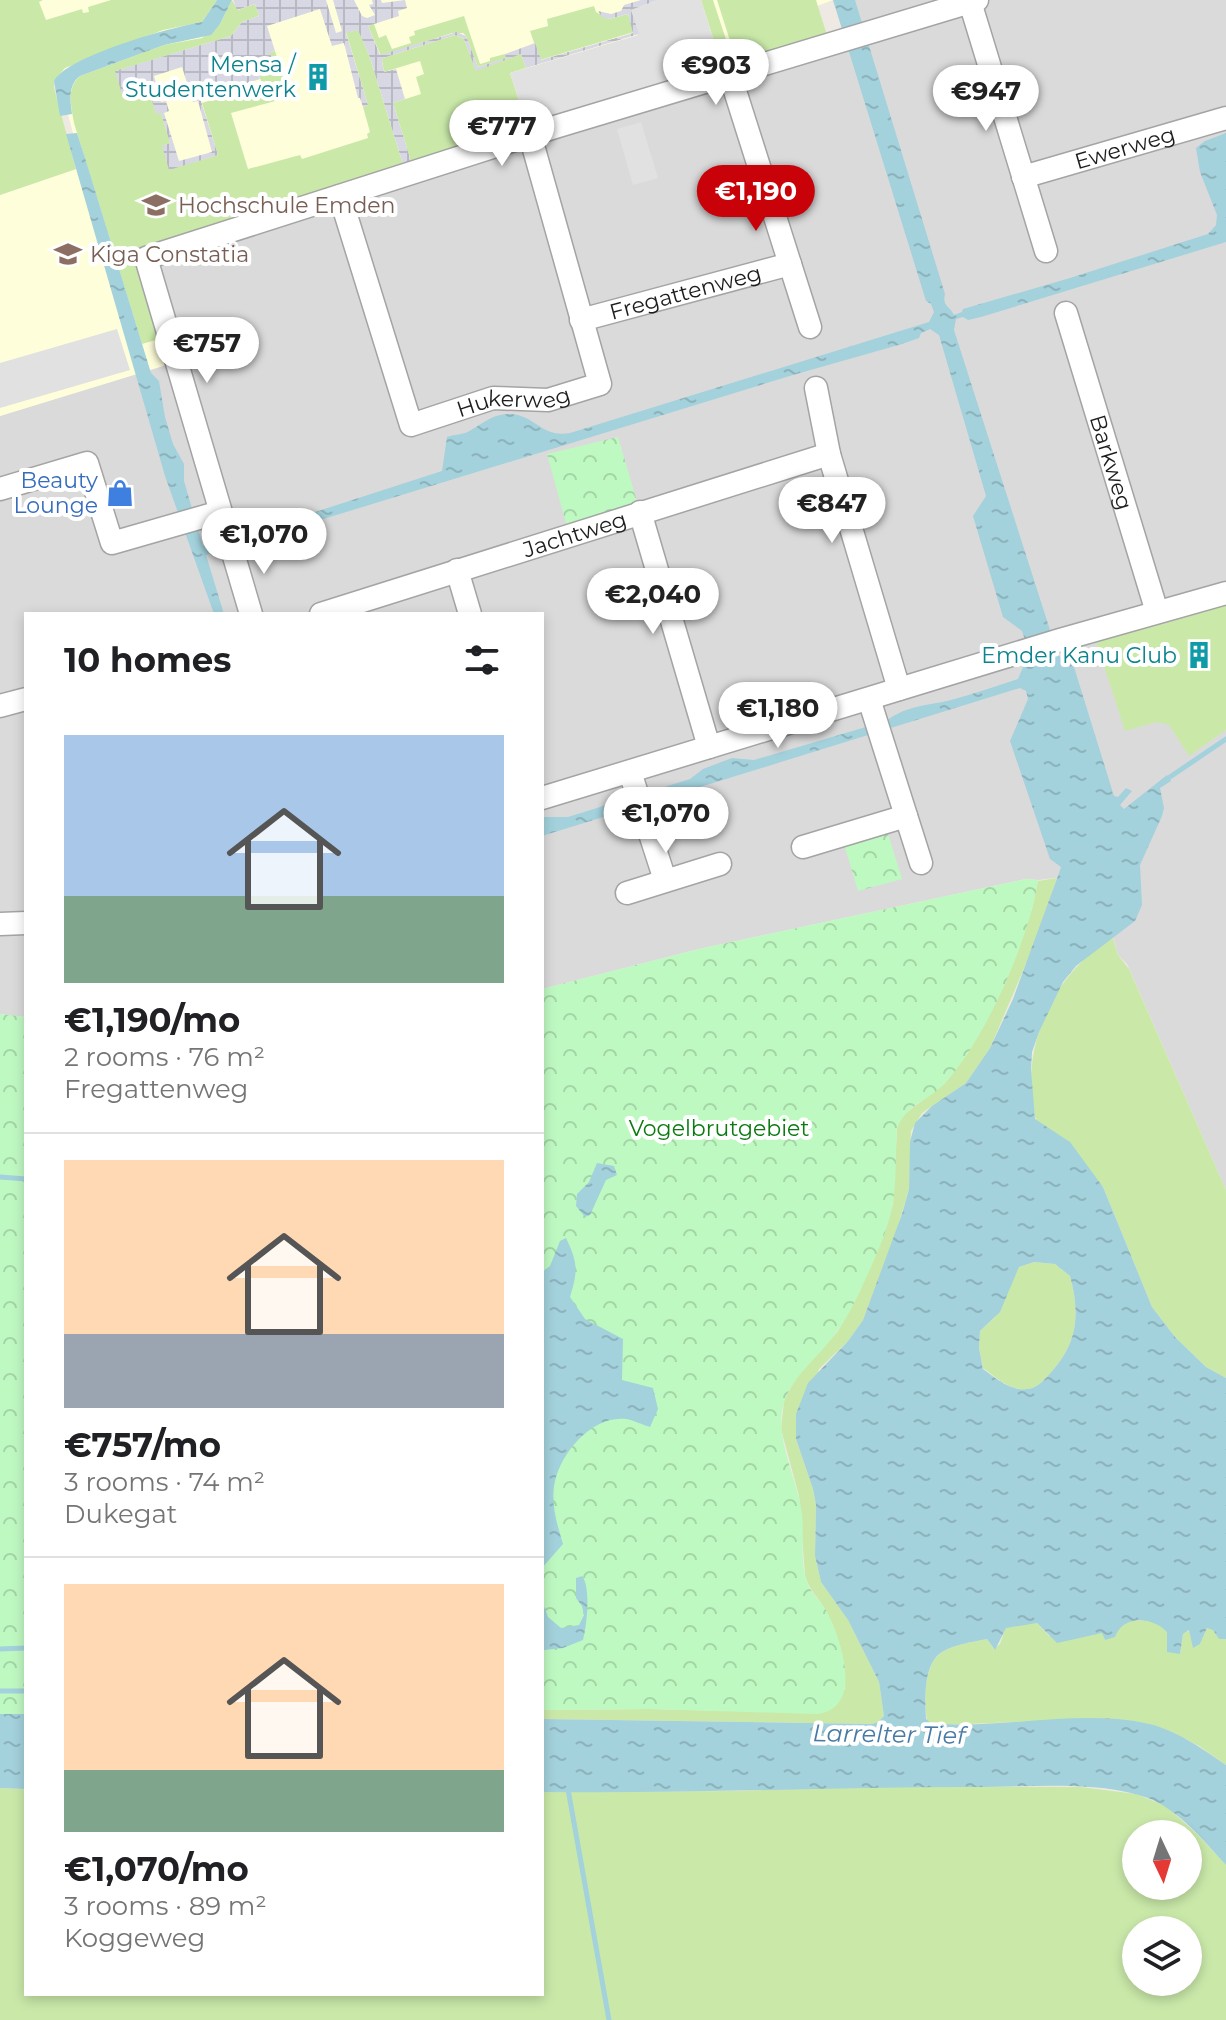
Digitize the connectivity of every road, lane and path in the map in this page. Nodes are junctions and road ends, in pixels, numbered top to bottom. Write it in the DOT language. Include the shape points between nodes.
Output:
graph roads {
  1 [pos="972,1"];
  2 [pos="730,75"];
  3 [pos="1226,118"];
  4 [pos="530,135"];
  5 [pos="1023,177"];
  6 [pos="340,196"];
  7 [pos="1046,251"];
  8 [pos="790,264"];
  9 [pos="1066,313"];
  10 [pos="581,320"];
  11 [pos="810,327"];
  12 [pos="816,388"];
  13 [pos="829,454"];
  14 [pos="0,489"];
  15 [pos="640,512"];
  16 [pos="222,519"];
  17 [pos="457,570"];
  18 [pos="1226,593"];
  19 [pos="250,612"];
  20 [pos="327,612"];
  21 [pos="469,612"];
  22 [pos="1157,612"];
  23 [pos="899,689"];
  24 [pos="869,699"];
  25 [pos="24,700"];
  26 [pos="0,706"];
  27 [pos="709,747"];
  28 [pos="630,772"];
  29 [pos="544,797"];
  30 [pos="906,816"];
  31 [pos="803,847"];
  32 [pos="921,863"];
  33 [pos="720,864"];
  34 [pos="665,880"];
  35 [pos="627,893"];
  36 [pos="24,923"];
  37 [pos="0,924"];
  1 -- 2 [label="street"];
  1 -- 5 [label="street"];
  2 -- 4 [label="street"];
  2 -- 8 [label="street, Fregattenweg"];
  3 -- 5 [label="street, Ewerweg"];
  4 -- 6 [label="street"];
  4 -- 10 [label="street, Hukerweg"];
  5 -- 7 [label="street"];
  6 -- 10 [label="street, Hukerweg" via="411,425 493,398 548,400 600,384"];
  6 -- 16 [label="street" via="146,258"];
  8 -- 10 [label="street, Fregattenweg"];
  8 -- 11 [label="street, Fregattenweg"];
  9 -- 22 [label="street, Barkweg"];
  12 -- 13 [label="street"];
  13 -- 15 [label="street, Jachtweg"];
  13 -- 23 [label="street"];
  14 -- 16 [label="street" via="87,463 112,543 190,520"];
  15 -- 17 [label="street, Jachtweg"];
  15 -- 27 [label="street"];
  16 -- 19 [label="street"];
  17 -- 20 [label="street, Jachtweg"];
  17 -- 21 [label="street"];
  18 -- 22 [label="street"];
  22 -- 23 [label="street"];
  23 -- 24 [label="street"];
  24 -- 27 [label="street"];
  24 -- 30 [label="street"];
  25 -- 26 [label="street"];
  27 -- 28 [label="street"];
  28 -- 29 [label="street"];
  28 -- 34 [label="street"];
  30 -- 31 [label="street"];
  30 -- 32 [label="street"];
  33 -- 34 [label="street"];
  34 -- 35 [label="street"];
  36 -- 37 [label="street"];
}
